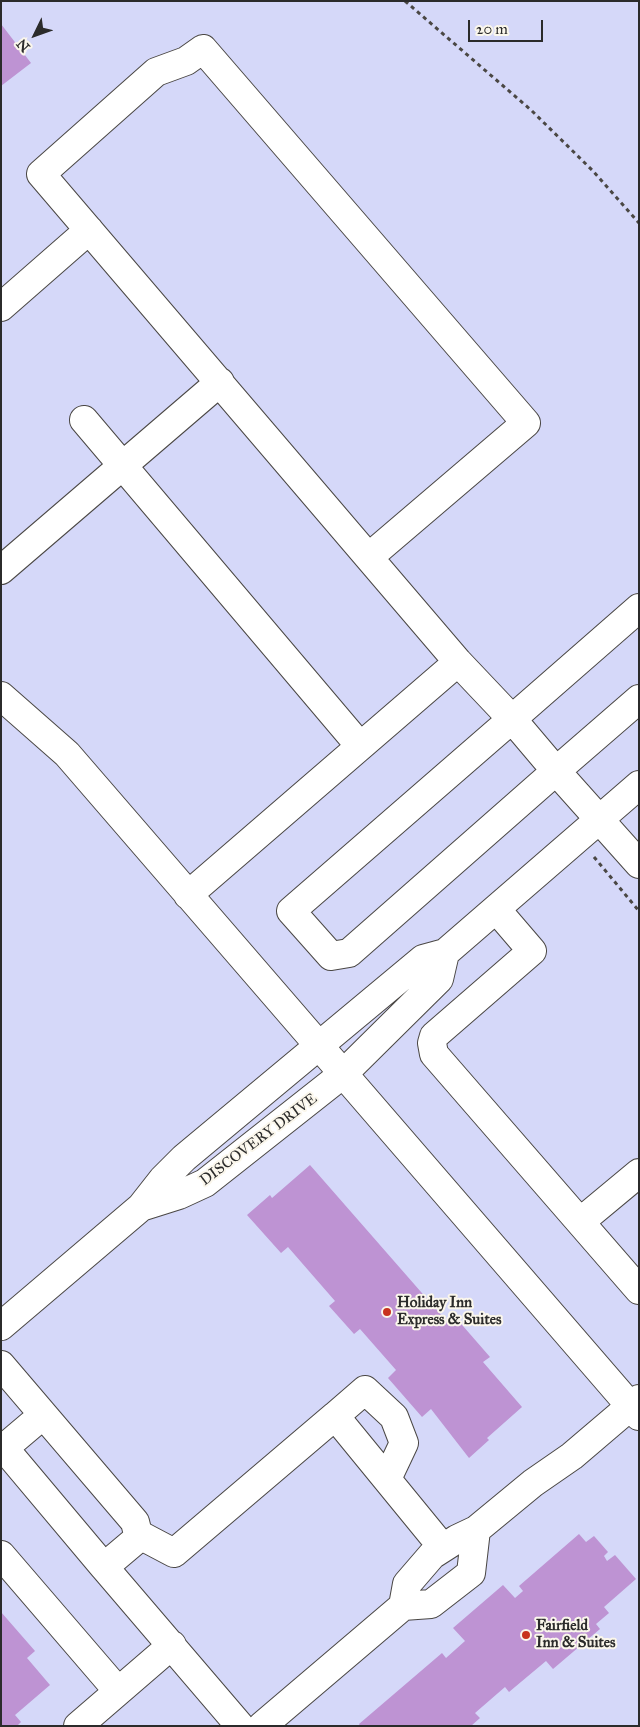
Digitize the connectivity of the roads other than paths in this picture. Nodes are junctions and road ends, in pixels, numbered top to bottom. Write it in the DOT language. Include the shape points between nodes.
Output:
graph roads {
  1 [pos="89,230"];
  2 [pos="1,307"];
  3 [pos="220,382"];
  4 [pos="84,420"];
  5 [pos="122,466"];
  6 [pos="369,558"];
  7 [pos="1,570"];
  8 [pos="639,608"];
  9 [pos="458,662"];
  10 [pos="1,696"];
  11 [pos="639,699"];
  12 [pos="512,719"];
  13 [pos="360,746"];
  14 [pos="556,770"];
  15 [pos="639,786"];
  16 [pos="600,819"];
  17 [pos="639,864"];
  18 [pos="188,895"];
  19 [pos="496,909"];
  20 [pos="445,954"];
  21 [pos="318,1045"];
  22 [pos="343,1074"];
  23 [pos="639,1173"];
  24 [pos="141,1208"];
  25 [pos="580,1222"];
  26 [pos="639,1290"];
  27 [pos="1,1326"];
  28 [pos="1,1366"];
  29 [pos="636,1407"];
  30 [pos="43,1415"];
  31 [pos="335,1416"];
  32 [pos="2,1449"];
  33 [pos="387,1479"];
  34 [pos="476,1530"];
  35 [pos="138,1534"];
  36 [pos="443,1548"];
  37 [pos="1,1555"];
  38 [pos="104,1567"];
  39 [pos="403,1606"];
  40 [pos="172,1645"];
  41 [pos="118,1691"];
  42 [pos="78,1726"];
  43 [pos="240,1726"];
  44 [pos="262,1726"];
  1 -- 2 [label="street"];
  1 -- 3 [label="street"];
  1 -- 6 [label="street" via="42,174 156,72 186,61 203,49 526,423"];
  3 -- 5 [label="street"];
  3 -- 6 [label="street"];
  4 -- 5 [label="street"];
  5 -- 7 [label="street"];
  5 -- 13 [label="street"];
  6 -- 9 [label="street"];
  8 -- 12 [label="street"];
  9 -- 12 [label="street"];
  9 -- 13 [label="street"];
  10 -- 18 [label="street" via="67,754"];
  11 -- 14 [label="street"];
  12 -- 14 [label="street"];
  12 -- 14 [label="street" via="291,911 331,956 349,953"];
  13 -- 18 [label="street"];
  14 -- 16 [label="street"];
  15 -- 16 [label="street"];
  16 -- 17 [label="street"];
  16 -- 19 [label="street"];
  18 -- 21 [label="street"];
  19 -- 20 [label="street"];
  19 -- 25 [label="street" via="532,951 434,1036 434,1054"];
  20 -- 21 [label="street, DISCOVERY DRIVE" via="423,960"];
  20 -- 22 [label="street, DISCOVERY DRIVE" via="439,979"];
  21 -- 22 [label="street"];
  21 -- 24 [label="street, DISCOVERY DRIVE" via="184,1158"];
  22 -- 24 [label="street, DISCOVERY DRIVE" via="210,1179 179,1195"];
  22 -- 29 [label="street"];
  23 -- 25 [label="street"];
  24 -- 27 [label="street, DISCOVERY DRIVE"];
  25 -- 26 [label="street"];
  28 -- 30 [label="street"];
  29 -- 34 [label="street" via="533,1483"];
  30 -- 32 [label="street"];
  30 -- 35 [label="street" via="135,1522"];
  31 -- 33 [label="street"];
  31 -- 33 [label="street" via="365,1390 394,1417 404,1443"];
  31 -- 35 [label="street" via="174,1553"];
  32 -- 38 [label="street"];
  33 -- 36 [label="street"];
  34 -- 36 [label="street"];
  34 -- 39 [label="street" via="471,1573 431,1604"];
  35 -- 38 [label="street" via="136,1540"];
  36 -- 39 [label="street" via="432,1555 407,1584"];
  37 -- 41 [label="street"];
  38 -- 40 [label="street"];
  39 -- 44 [label="street"];
  40 -- 41 [label="street"];
  40 -- 43 [label="street"];
  41 -- 42 [label="street"];
}
